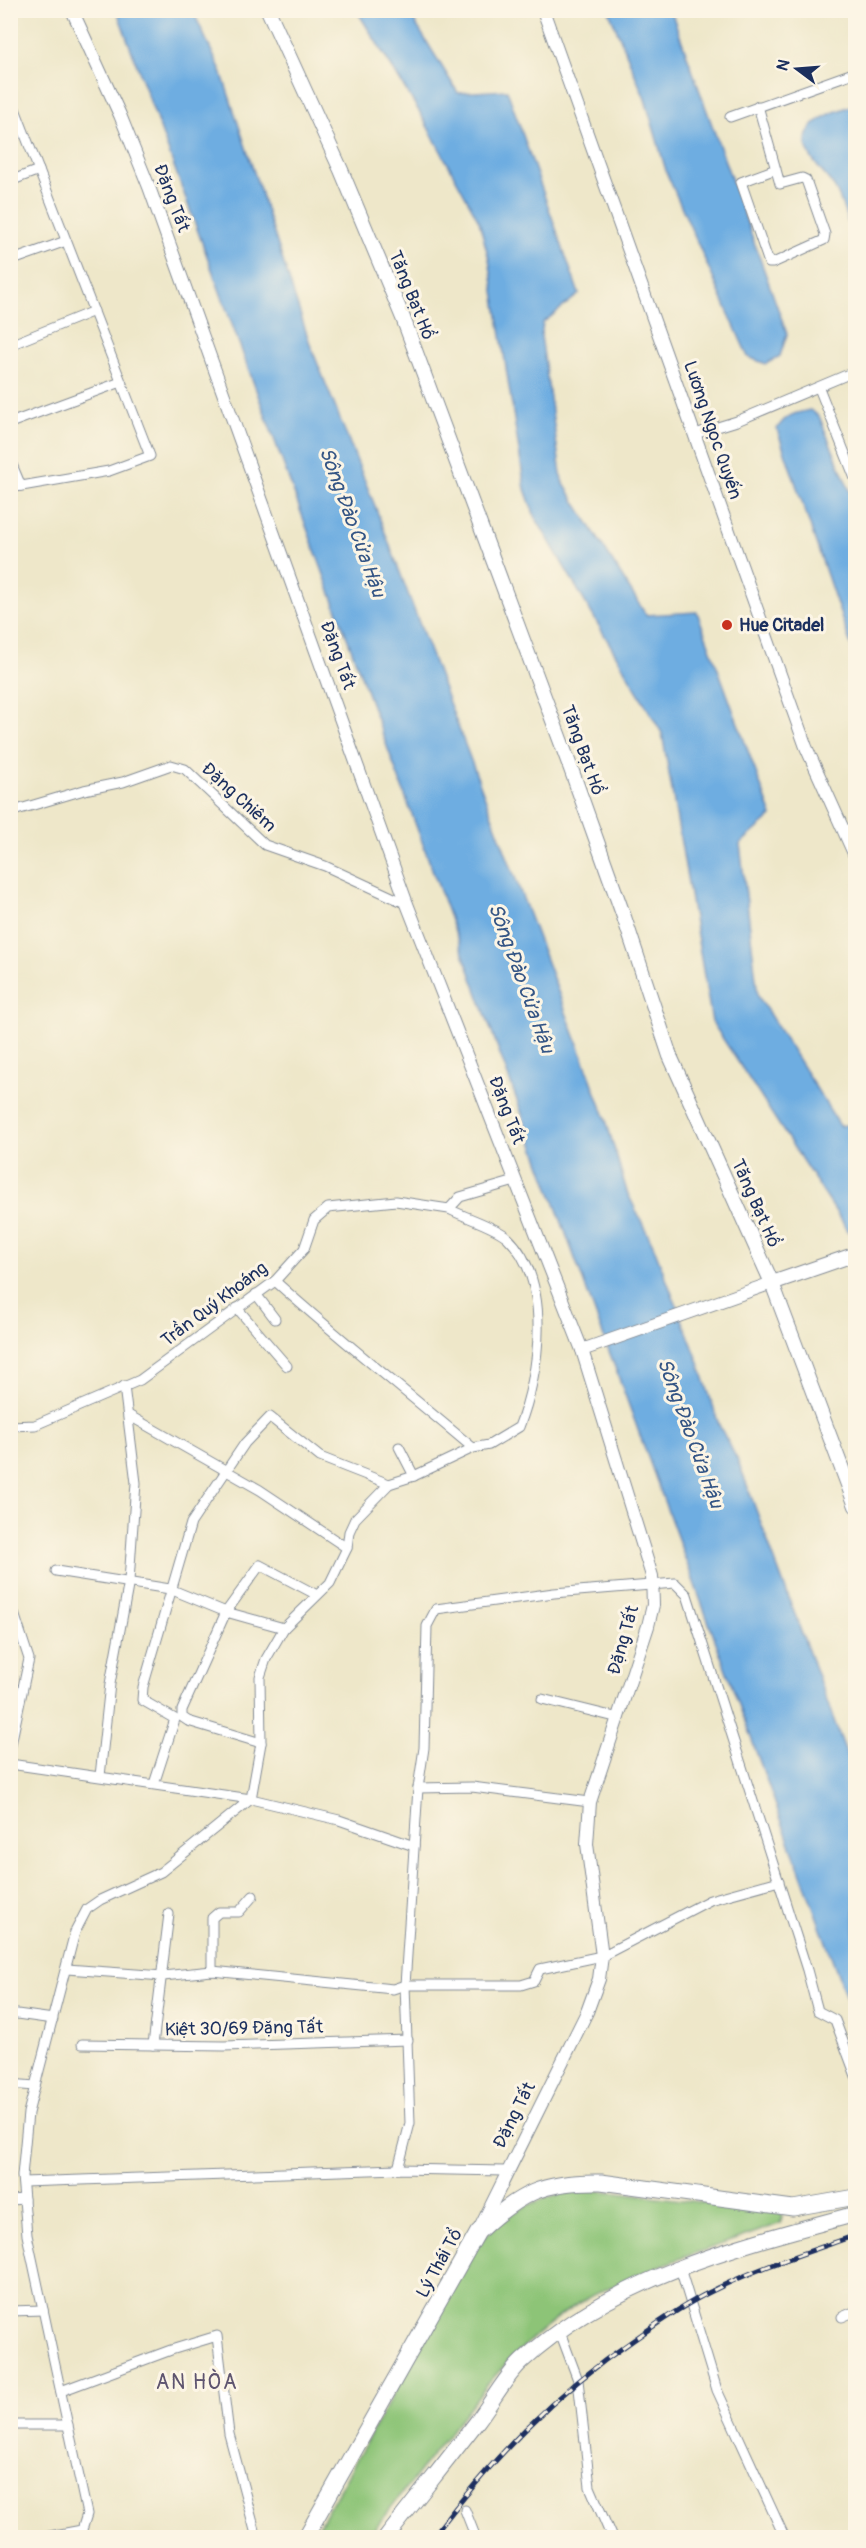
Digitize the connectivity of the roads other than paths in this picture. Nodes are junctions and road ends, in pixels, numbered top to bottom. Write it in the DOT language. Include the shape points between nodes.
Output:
graph roads {
  1 [pos="72,10"];
  2 [pos="268,10"];
  3 [pos="543,10"];
  4 [pos="855,72"];
  5 [pos="10,96"];
  6 [pos="758,106"];
  7 [pos="730,117"];
  8 [pos="39,170"];
  9 [pos="776,170"];
  10 [pos="10,181"];
  11 [pos="66,241"];
  12 [pos="10,261"];
  13 [pos="93,311"];
  14 [pos="10,345"];
  15 [pos="855,371"];
  16 [pos="121,382"];
  17 [pos="819,388"];
  18 [pos="10,423"];
  19 [pos="695,434"];
  20 [pos="10,460"];
  21 [pos="855,481"];
  22 [pos="21,486"];
  23 [pos="10,488"];
  24 [pos="10,812"];
  25 [pos="855,858"];
  26 [pos="407,904"];
  27 [pos="515,1181"];
  28 [pos="449,1209"];
  29 [pos="855,1254"];
  30 [pos="275,1281"];
  31 [pos="772,1283"];
  32 [pos="256,1294"];
  33 [pos="237,1308"];
  34 [pos="275,1318"];
  35 [pos="582,1350"];
  36 [pos="287,1366"];
  37 [pos="124,1386"];
  38 [pos="130,1416"];
  39 [pos="10,1426"];
  40 [pos="399,1447"];
  41 [pos="473,1448"];
  42 [pos="226,1472"];
  43 [pos="414,1476"];
  44 [pos="389,1484"];
  45 [pos="855,1506"];
  46 [pos="347,1548"];
  47 [pos="56,1571"];
  48 [pos="129,1581"];
  49 [pos="653,1586"];
  50 [pos="170,1589"];
  51 [pos="317,1595"];
  52 [pos="10,1601"];
  53 [pos="226,1612"];
  54 [pos="284,1628"];
  55 [pos="542,1699"];
  56 [pos="182,1710"];
  57 [pos="619,1718"];
  58 [pos="175,1719"];
  59 [pos="261,1743"];
  60 [pos="10,1749"];
  61 [pos="10,1764"];
  62 [pos="100,1776"];
  63 [pos="154,1784"];
  64 [pos="418,1788"];
  65 [pos="251,1799"];
  66 [pos="590,1802"];
  67 [pos="414,1846"];
  68 [pos="779,1881"];
  69 [pos="253,1896"];
  70 [pos="169,1914"];
  71 [pos="602,1956"];
  72 [pos="67,1969"];
  73 [pos="212,1971"];
  74 [pos="163,1976"];
  75 [pos="405,1985"];
  76 [pos="10,2013"];
  77 [pos="53,2019"];
  78 [pos="408,2040"];
  79 [pos="82,2044"];
  80 [pos="153,2045"];
  81 [pos="855,2076"];
  82 [pos="10,2084"];
  83 [pos="35,2086"];
  84 [pos="398,2169"];
  85 [pos="506,2171"];
  86 [pos="23,2182"];
  87 [pos="855,2197"];
  88 [pos="24,2199"];
  89 [pos="10,2200"];
  90 [pos="793,2208"];
  91 [pos="855,2214"];
  92 [pos="795,2230"];
  93 [pos="478,2232"];
  94 [pos="680,2268"];
  95 [pos="44,2310"];
  96 [pos="10,2311"];
  97 [pos="855,2311"];
  98 [pos="842,2317"];
  99 [pos="560,2332"];
  100 [pos="61,2391"];
  101 [pos="10,2425"];
  102 [pos="68,2425"];
  103 [pos="465,2510"];
  104 [pos="39,2538"];
  105 [pos="257,2538"];
  106 [pos="305,2538"];
  107 [pos="386,2538"];
  108 [pos="476,2538"];
  109 [pos="612,2538"];
  110 [pos="785,2538"];
  1 -- 26 [label="street, Đặng Tất" via="149,187"];
  2 -- 31 [label="main road, Tăng Bạt Hổ" via="403,318 571,769 670,1056"];
  3 -- 19 [label="street, Lương Ngọc Quyến"];
  4 -- 6 [label="street"];
  5 -- 8 [label="street"];
  6 -- 7 [label="street"];
  6 -- 9 [label="street"];
  8 -- 10 [label="street"];
  8 -- 11 [label="street"];
  9 -- 9 [label="street" via="741,182 769,263 824,240 825,234 806,180 780,184"];
  11 -- 12 [label="street"];
  11 -- 13 [label="street"];
  13 -- 14 [label="street"];
  13 -- 16 [label="street"];
  15 -- 17 [label="street"];
  16 -- 18 [label="street"];
  16 -- 22 [label="street" via="150,456 109,471"];
  17 -- 19 [label="street"];
  17 -- 21 [label="street"];
  19 -- 25 [label="street, Lương Ngọc Quyến" via="806,747"];
  20 -- 22 [label="street"];
  22 -- 23 [label="street"];
  24 -- 26 [label="street, Đặng Chiêm" via="171,765 185,769 265,845 325,866"];
  26 -- 27 [label="street, Đặng Tất"];
  27 -- 28 [label="street" via="460,1197"];
  27 -- 35 [label="street, Đặng Tất"];
  28 -- 30 [label="street, Trần Quý Khoáng" via="396,1201 328,1208 314,1220 304,1249"];
  28 -- 41 [label="street, Trần Quý Khoáng" via="506,1236 524,1260 537,1296 532,1385 519,1426 489,1445"];
  29 -- 31 [label="main road"];
  30 -- 32 [label="street, Trần Quý Khoáng"];
  30 -- 41 [label="street" via="349,1348 380,1368"];
  31 -- 35 [label="street"];
  31 -- 45 [label="main road, Tăng Bạt Hổ"];
  32 -- 33 [label="street, Trần Quý Khoáng"];
  32 -- 34 [label="street"];
  33 -- 36 [label="street"];
  33 -- 37 [label="street, Trần Quý Khoáng" via="140,1380"];
  35 -- 49 [label="street, Đặng Tất"];
  37 -- 38 [label="street"];
  37 -- 39 [label="street, Trần Quý Khoáng" via="35,1425"];
  38 -- 42 [label="street"];
  38 -- 48 [label="street" via="136,1483"];
  40 -- 43 [label="street"];
  41 -- 43 [label="street, Trần Quý Khoáng"];
  42 -- 44 [label="street" via="244,1443 270,1417 320,1457"];
  42 -- 46 [label="street"];
  42 -- 50 [label="street" via="191,1523"];
  43 -- 44 [label="street, Trần Quý Khoáng"];
  44 -- 46 [label="street" via="355,1519"];
  46 -- 51 [label="street" via="330,1583"];
  47 -- 48 [label="street"];
  48 -- 50 [label="street"];
  48 -- 62 [label="street" via="110,1684"];
  49 -- 57 [label="street, Đặng Tất" via="648,1626"];
  49 -- 64 [label="street" via="554,1593 436,1609 427,1626 424,1748"];
  49 -- 68 [label="street" via="675,1583 687,1595"];
  50 -- 53 [label="street"];
  50 -- 58 [label="street" via="142,1700"];
  51 -- 53 [label="street" via="260,1565"];
  51 -- 54 [label="street"];
  52 -- 60 [label="street" via="29,1659"];
  53 -- 54 [label="street"];
  53 -- 56 [label="street"];
  54 -- 59 [label="street" via="260,1677"];
  55 -- 57 [label="street"];
  56 -- 58 [label="street"];
  56 -- 59 [label="street" via="182,1717 188,1721"];
  57 -- 66 [label="street, Đặng Tất"];
  58 -- 63 [label="street"];
  59 -- 65 [label="street"];
  61 -- 62 [label="street"];
  62 -- 63 [label="street"];
  63 -- 65 [label="street"];
  64 -- 66 [label="street" via="472,1787"];
  64 -- 67 [label="street"];
  65 -- 67 [label="street" via="339,1820"];
  65 -- 72 [label="street" via="161,1872 87,1909 77,1926"];
  66 -- 71 [label="street, Đặng Tất" via="587,1844"];
  67 -- 75 [label="street"];
  68 -- 71 [label="street" via="710,1899"];
  68 -- 81 [label="street" via="819,2011 835,2020"];
  69 -- 73 [label="street" via="242,1911 219,1912 212,1918"];
  70 -- 74 [label="street"];
  71 -- 75 [label="street" via="540,1970 534,1981 521,1985"];
  71 -- 85 [label="street, Đặng Tất" via="599,1979 587,2012"];
  72 -- 74 [label="street"];
  72 -- 77 [label="street"];
  73 -- 74 [label="street"];
  73 -- 75 [label="street" via="393,1989"];
  74 -- 80 [label="street"];
  75 -- 78 [label="street"];
  76 -- 77 [label="street"];
  77 -- 83 [label="street"];
  78 -- 80 [label="street, Kiệt 30/69 Đặng Tất"];
  78 -- 84 [label="street" via="410,2123"];
  79 -- 80 [label="street, Kiệt 30/69 Đặng Tất"];
  82 -- 83 [label="street"];
  83 -- 86 [label="street" via="28,2113"];
  84 -- 85 [label="street"];
  84 -- 86 [label="street"];
  85 -- 93 [label="street, Đặng Tất"];
  86 -- 88 [label="street"];
  87 -- 90 [label="main road, Lý Thái Tổ"];
  88 -- 89 [label="street"];
  88 -- 95 [label="street" via="27,2235"];
  90 -- 92 [label="main road"];
  90 -- 93 [label="main road, Lý Thái Tổ" via="601,2182 575,2182 552,2184 506,2205"];
  91 -- 92 [label="main road"];
  92 -- 94 [label="main road"];
  93 -- 106 [label="main road, Lý Thái Tổ"];
  94 -- 99 [label="main road" via="609,2301"];
  94 -- 110 [label="street" via="717,2390"];
  95 -- 96 [label="street"];
  95 -- 100 [label="street"];
  97 -- 98 [label="street"];
  99 -- 107 [label="main road" via="521,2362"];
  99 -- 109 [label="street" via="578,2380 590,2487"];
  100 -- 102 [label="street"];
  100 -- 105 [label="street" via="217,2336 229,2434"];
  101 -- 102 [label="street"];
  102 -- 104 [label="street" via="87,2514 82,2530"];
  103 -- 108 [label="street"];
}
